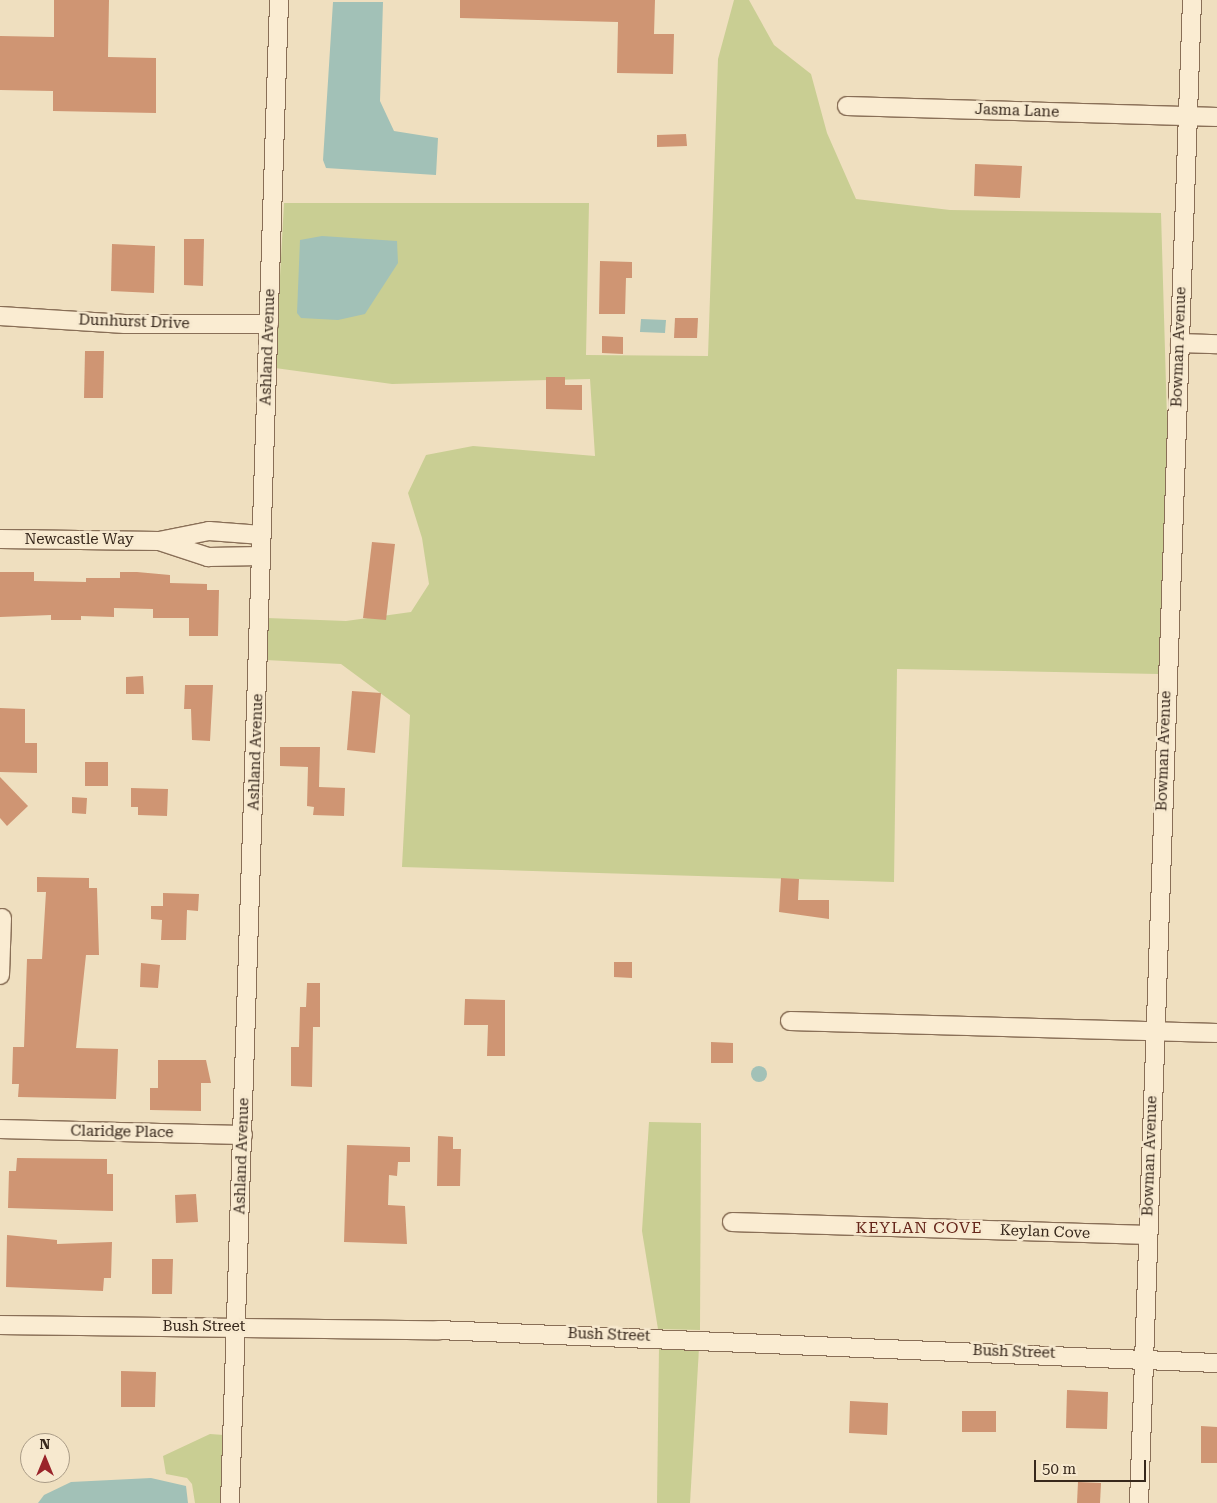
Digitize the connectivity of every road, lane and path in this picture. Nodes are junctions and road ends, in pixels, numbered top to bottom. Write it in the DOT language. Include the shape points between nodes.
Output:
graph roads {
  1 [pos="279,0"];
  2 [pos="1192,0"];
  3 [pos="847,106"];
  4 [pos="1188,116"];
  5 [pos="1217,118"];
  6 [pos="0,316"];
  7 [pos="269,324"];
  8 [pos="1180,342"];
  9 [pos="1217,344"];
  10 [pos="262,534"];
  11 [pos="0,540"];
  12 [pos="159,541"];
  13 [pos="262,556"];
  14 [pos="2,918"];
  15 [pos="0,975"];
  16 [pos="790,1021"];
  17 [pos="1154,1031"];
  18 [pos="1217,1033"];
  19 [pos="0,1129"];
  20 [pos="243,1135"];
  21 [pos="732,1222"];
  22 [pos="1148,1235"];
  23 [pos="0,1325"];
  24 [pos="235,1328"];
  25 [pos="1144,1356"];
  26 [pos="1217,1363"];
  27 [pos="230,1503"];
  28 [pos="1139,1503"];
  1 -- 7 [label="street, Ashland Avenue"];
  2 -- 4 [label="street, Bowman Avenue"];
  3 -- 4 [label="street, Jasma Lane"];
  4 -- 5 [label="street, Jasma Lane"];
  4 -- 8 [label="street, Bowman Avenue"];
  6 -- 7 [label="street, Dunhurst Drive" via="125,324"];
  7 -- 10 [label="street, Ashland Avenue"];
  8 -- 9 [label="street"];
  8 -- 17 [label="street, Bowman Avenue"];
  10 -- 12 [label="street, Newcastle Way" via="209,531"];
  10 -- 13 [label="street, Ashland Avenue"];
  11 -- 12 [label="street, Newcastle Way"];
  12 -- 13 [label="street, Newcastle Way" via="208,557"];
  13 -- 20 [label="street, Ashland Avenue"];
  14 -- 15 [label="street"];
  16 -- 17 [label="street"];
  17 -- 18 [label="street"];
  17 -- 22 [label="street, Bowman Avenue"];
  19 -- 20 [label="street, Claridge Place"];
  20 -- 24 [label="street, Ashland Avenue"];
  21 -- 22 [label="street, Keylan Cove"];
  22 -- 25 [label="street, Bowman Avenue"];
  23 -- 24 [label="street, Bush Street"];
  24 -- 25 [label="street, Bush Street" via="438,1330"];
  24 -- 27 [label="street, Ashland Avenue"];
  25 -- 26 [label="street, Bush Street" via="1158,1361"];
  25 -- 28 [label="street, Bowman Avenue"];
}
